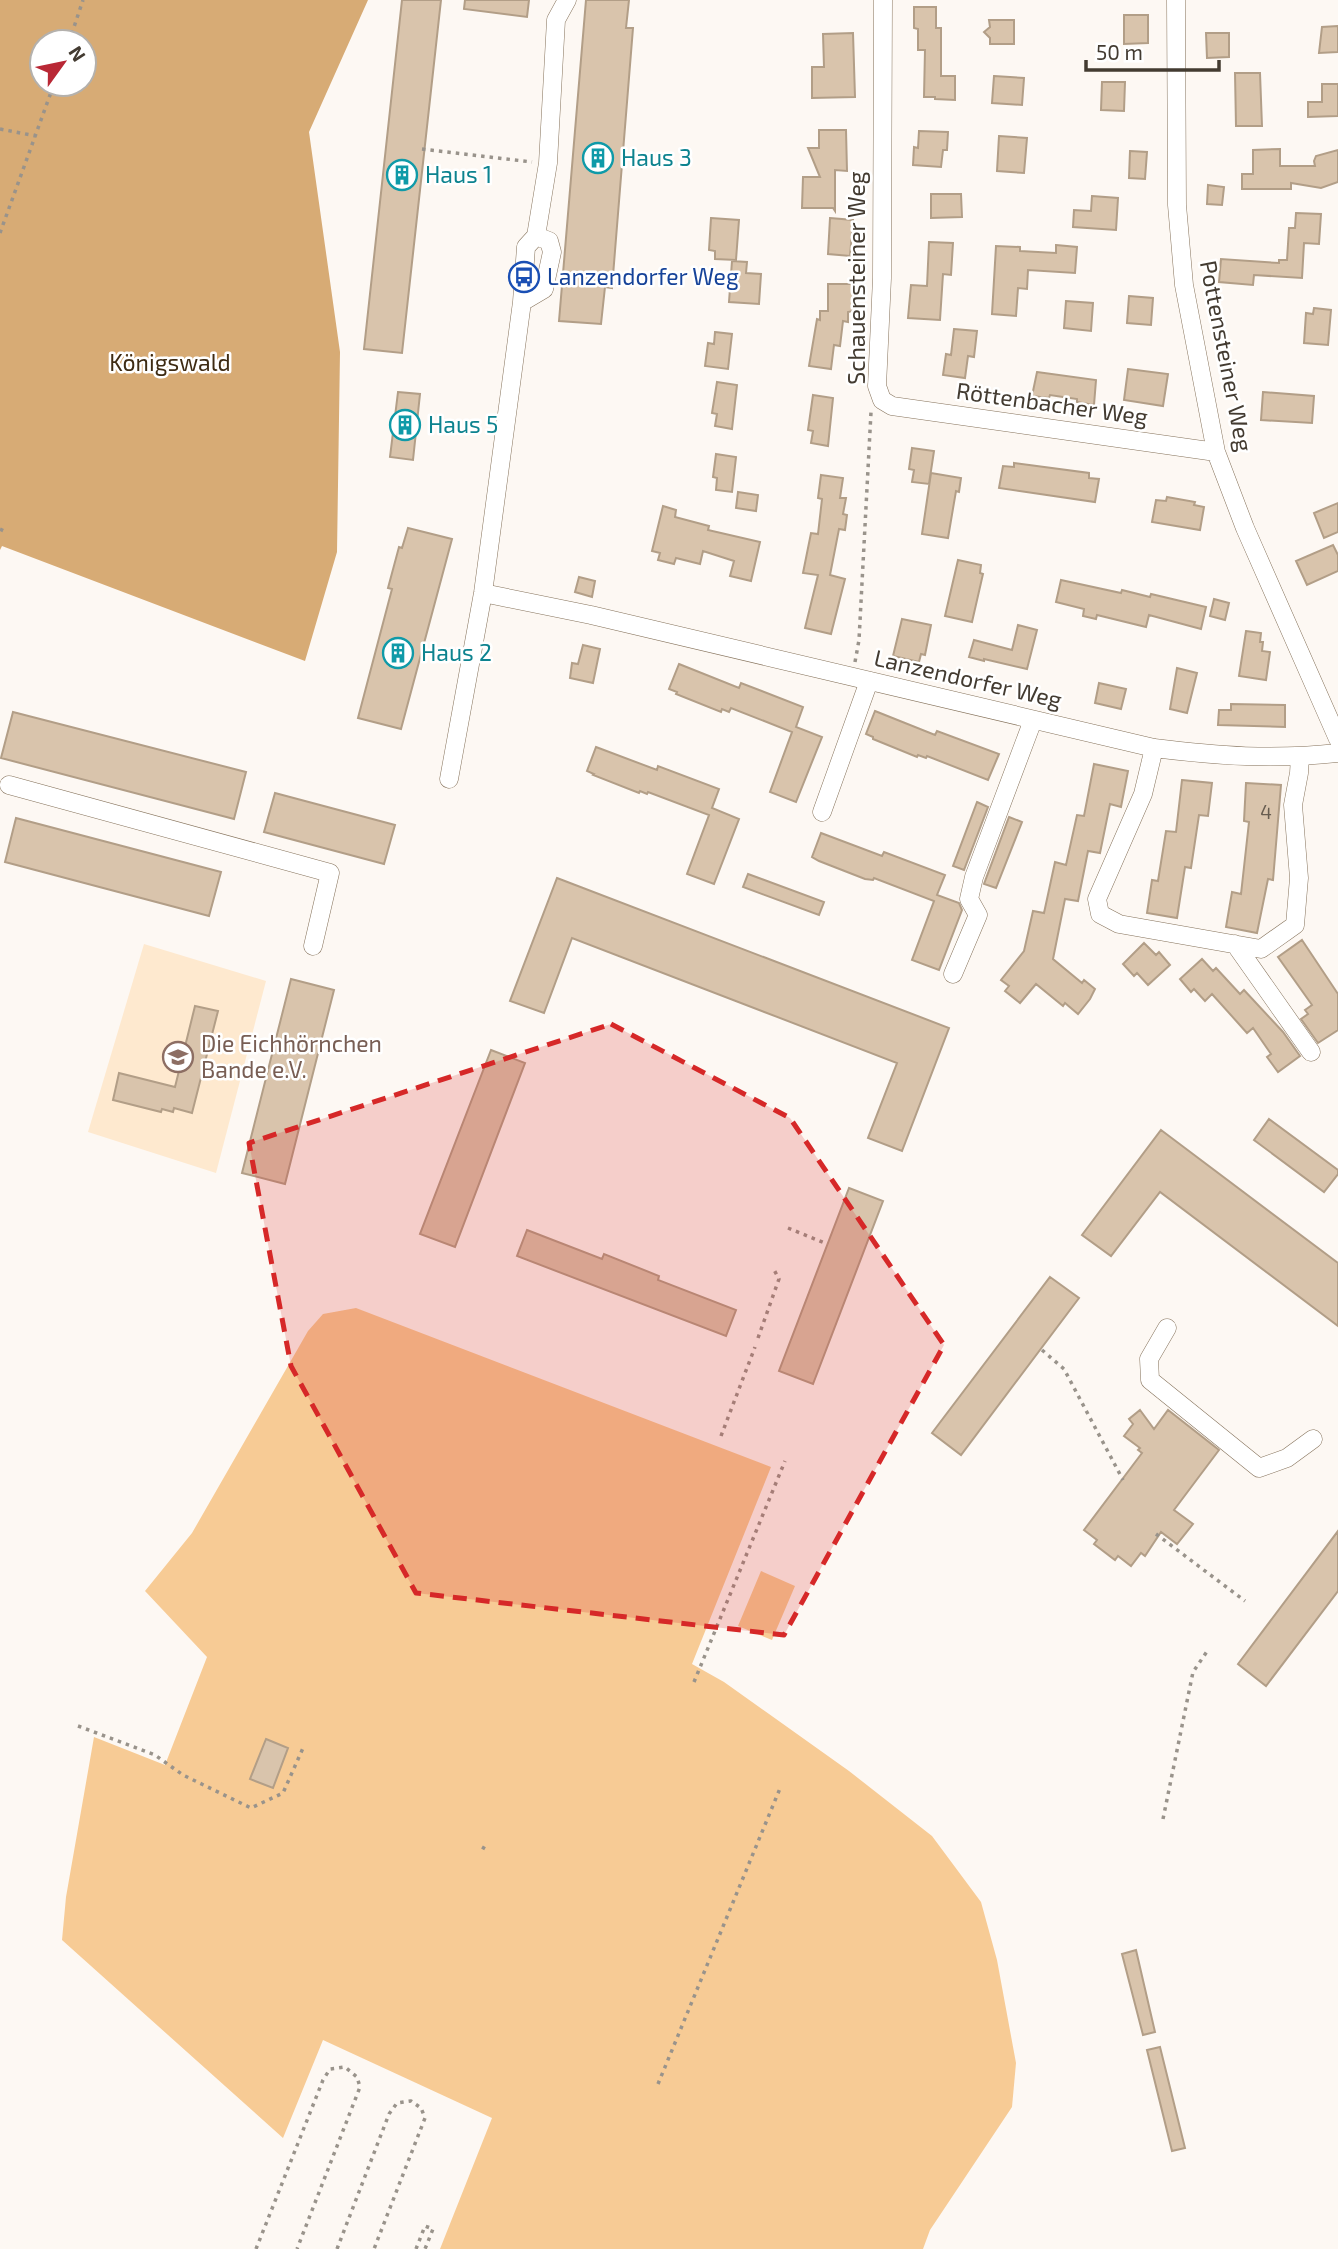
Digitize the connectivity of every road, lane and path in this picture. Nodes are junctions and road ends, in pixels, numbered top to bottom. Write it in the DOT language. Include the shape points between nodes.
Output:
graph roads {
  1 [pos="83,0"];
  2 [pos="567,0"];
  3 [pos="883,0"];
  4 [pos="1176,0"];
  5 [pos="74,28"];
  6 [pos="49,98"];
  7 [pos="0,130"];
  8 [pos="36,136"];
  9 [pos="422,149"];
  10 [pos="548,163"];
  11 [pos="0,233"];
  12 [pos="536,236"];
  13 [pos="522,302"];
  14 [pos="883,400"];
  15 [pos="1216,452"];
  16 [pos="483,593"];
  17 [pos="860,679"];
  18 [pos="1033,720"];
  19 [pos="1338,739"];
  20 [pos="1154,748"];
  21 [pos="1338,753"];
  22 [pos="1300,757"];
  23 [pos="449,779"];
  24 [pos="9,785"];
  25 [pos="822,812"];
  26 [pos="1235,944"];
  27 [pos="313,946"];
  28 [pos="953,974"];
  29 [pos="1311,1052"];
  30 [pos="788,1228"];
  31 [pos="827,1244"];
  32 [pos="773,1268"];
  33 [pos="1167,1328"];
  34 [pos="758,1338"];
  35 [pos="755,1347"];
  36 [pos="1042,1350"];
  37 [pos="722,1436"];
  38 [pos="1313,1439"];
  39 [pos="785,1461"];
  40 [pos="1123,1480"];
  41 [pos="1156,1534"];
  42 [pos="1245,1601"];
  43 [pos="1208,1650"];
  44 [pos="694,1682"];
  45 [pos="78,1726"];
  46 [pos="303,1748"];
  47 [pos="781,1786"];
  48 [pos="1163,1819"];
  49 [pos="482,1847"];
  50 [pos="489,1851"];
  51 [pos="658,2084"];
  52 [pos="256,2249"];
  53 [pos="298,2249"];
  54 [pos="337,2249"];
  55 [pos="374,2249"];
  56 [pos="416,2249"];
  57 [pos="425,2249"];
  1 -- 5 [label="path"];
  2 -- 10 [label="street" via="556,20"];
  3 -- 14 [label="street, Schauensteiner Weg" via="877,386"];
  4 -- 15 [label="street, Pottensteiner Weg" via="1177,205 1184,285"];
  6 -- 8 [label="path"];
  7 -- 8 [label="path"];
  8 -- 11 [label="path"];
  9 -- 10 [label="path"];
  10 -- 12 [label="street"];
  12 -- 13 [label="street" via="526,247"];
  12 -- 13 [label="street" via="549,241 552,252 544,289"];
  13 -- 16 [label="street"];
  14 -- 15 [label="street, Röttenbacher Weg" via="892,407"];
  14 -- 17 [label="path, Schauensteiner Weg" via="870,413"];
  15 -- 19 [label="street, Pottensteiner Weg"];
  16 -- 17 [label="street, Lanzendorfer Weg"];
  16 -- 23 [label="street"];
  17 -- 18 [label="street, Lanzendorfer Weg"];
  17 -- 25 [label="street"];
  18 -- 20 [label="street, Lanzendorfer Weg"];
  18 -- 28 [label="street" via="974,877 969,899 978,915"];
  20 -- 22 [label="street, Lanzendorfer Weg" via="1216,756"];
  20 -- 26 [label="street" via="1143,794 1097,899 1100,914 1119,924"];
  21 -- 22 [label="street, Lanzendorfer Weg"];
  22 -- 26 [label="street" via="1293,805 1299,878 1295,925 1261,948"];
  24 -- 27 [label="street" via="330,873"];
  26 -- 29 [label="street"];
  30 -- 31 [label="path"];
  32 -- 34 [label="path" via="779,1279"];
  33 -- 38 [label="street" via="1149,1359 1150,1380 1258,1468 1287,1458"];
  35 -- 37 [label="path"];
  36 -- 40 [label="path" via="1064,1368"];
  39 -- 44 [label="path"];
  41 -- 42 [label="path"];
  43 -- 48 [label="path" via="1193,1672"];
  45 -- 46 [label="path" via="155,1755 183,1775 251,1808 283,1793"];
  47 -- 51 [label="path"];
  49 -- 50 [label="path"];
  52 -- 53 [label="path" via="323,2080 330,2069 345,2067 358,2077 360,2087"];
  54 -- 55 [label="path" via="389,2114 397,2103 411,2101 425,2118"];
  56 -- 57 [label="path" via="425,2226 433,2229"];
}
